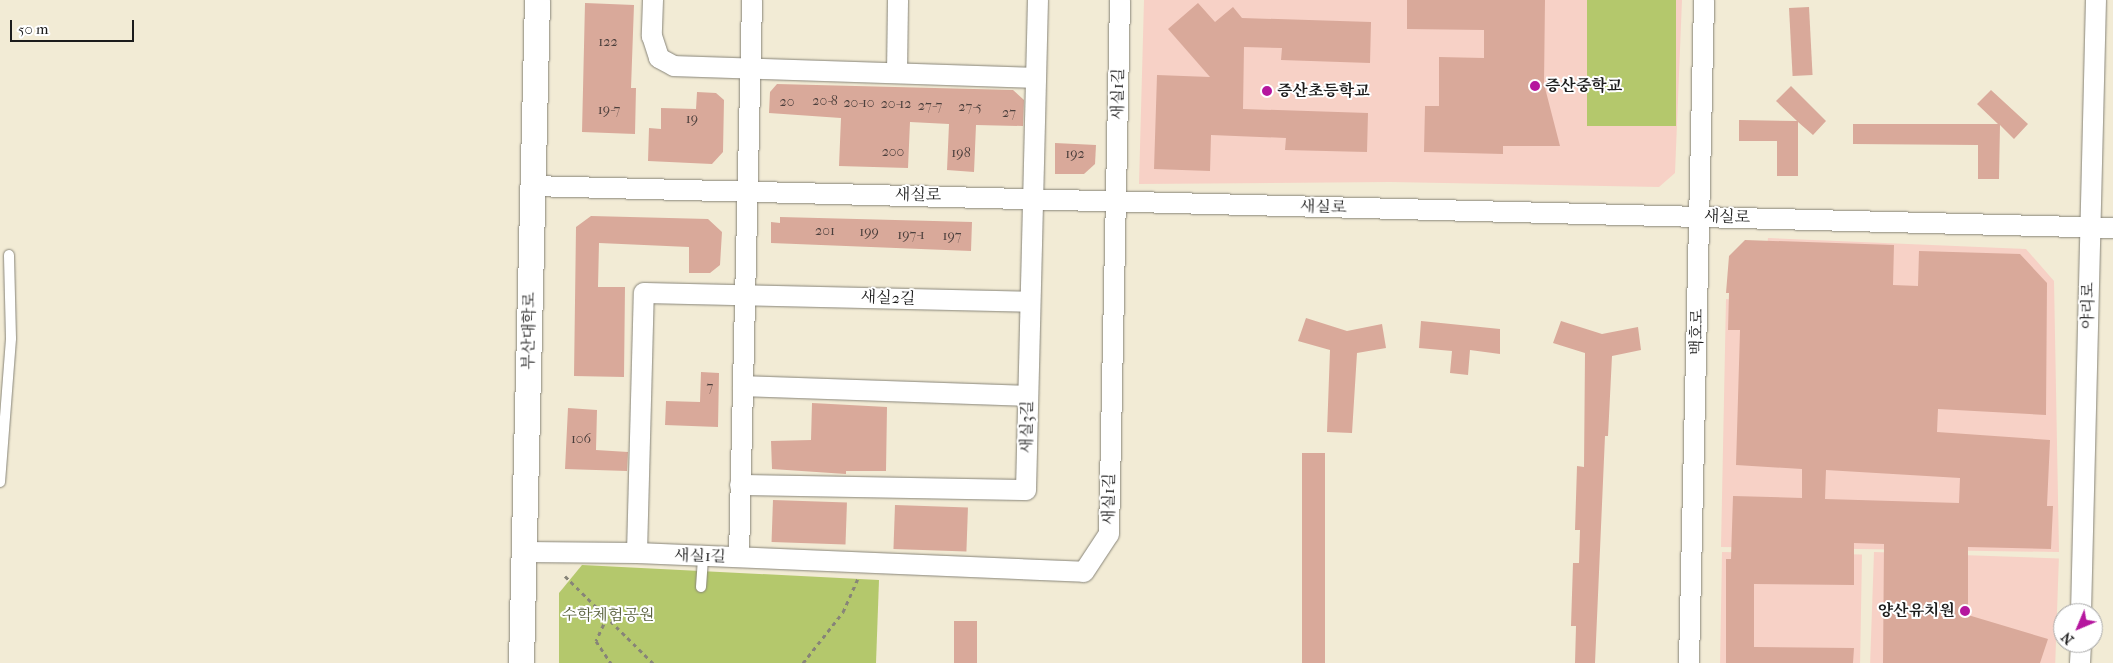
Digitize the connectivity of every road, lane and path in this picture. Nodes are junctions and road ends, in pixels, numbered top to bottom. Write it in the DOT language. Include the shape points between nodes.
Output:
graph roads {
  1 [pos="537,0"];
  2 [pos="653,0"];
  3 [pos="752,0"];
  4 [pos="898,0"];
  5 [pos="1038,0"];
  6 [pos="1120,0"];
  7 [pos="1704,0"];
  8 [pos="2096,0"];
  9 [pos="750,70"];
  10 [pos="897,73"];
  11 [pos="1036,78"];
  12 [pos="532,186"];
  13 [pos="748,192"];
  14 [pos="1034,198"];
  15 [pos="1116,201"];
  16 [pos="1700,217"];
  17 [pos="2090,227"];
  18 [pos="2113,228"];
  19 [pos="9,254"];
  20 [pos="745,294"];
  21 [pos="1030,302"];
  22 [pos="743,386"];
  23 [pos="1028,396"];
  24 [pos="0,482"];
  25 [pos="740,485"];
  26 [pos="523,552"];
  27 [pos="637,553"];
  28 [pos="704,556"];
  29 [pos="739,557"];
  30 [pos="565,576"];
  31 [pos="858,579"];
  32 [pos="701,587"];
  33 [pos="2081,603"];
  34 [pos="607,617"];
  35 [pos="521,663"];
  36 [pos="611,663"];
  37 [pos="653,663"];
  38 [pos="802,663"];
  39 [pos="1689,663"];
  1 -- 12 [label="street, 부산대학로"];
  2 -- 9 [label="street" via="652,36 659,58 674,66"];
  3 -- 9 [label="street"];
  4 -- 10 [label="street"];
  5 -- 11 [label="street, 새실3길"];
  6 -- 15 [label="street, 새실1길"];
  7 -- 16 [label="street, 백호로"];
  8 -- 17 [label="street, 야리로"];
  9 -- 10 [label="street"];
  9 -- 13 [label="street"];
  10 -- 11 [label="street"];
  11 -- 14 [label="street, 새실3길"];
  12 -- 13 [label="street, 새실로"];
  12 -- 26 [label="street, 부산대학로"];
  13 -- 14 [label="street, 새실로"];
  13 -- 20 [label="street"];
  14 -- 15 [label="street, 새실로"];
  14 -- 21 [label="street, 새실3길"];
  15 -- 16 [label="street, 새실로"];
  15 -- 29 [label="street, 새실1길" via="1109,534 1084,572"];
  16 -- 17 [label="street, 새실로"];
  16 -- 39 [label="street, 백호로"];
  17 -- 18 [label="street, 새실로"];
  17 -- 33 [label="street, 야리로"];
  19 -- 24 [label="lane" via="11,338 5,452"];
  20 -- 21 [label="street, 새실2길"];
  20 -- 22 [label="street"];
  20 -- 27 [label="street" via="644,293"];
  21 -- 23 [label="street, 새실3길"];
  22 -- 23 [label="street"];
  22 -- 25 [label="street"];
  23 -- 25 [label="street, 새실3길" via="1026,490"];
  25 -- 29 [label="street"];
  26 -- 27 [label="street, 새실1길"];
  26 -- 35 [label="street, 부산대학로"];
  27 -- 28 [label="street, 새실1길"];
  28 -- 29 [label="street, 새실1길"];
  28 -- 32 [label="lane"];
  30 -- 34 [label="path"];
  31 -- 38 [label="path" via="843,612"];
  34 -- 36 [label="path" via="596,640"];
  34 -- 37 [label="path"];
}
